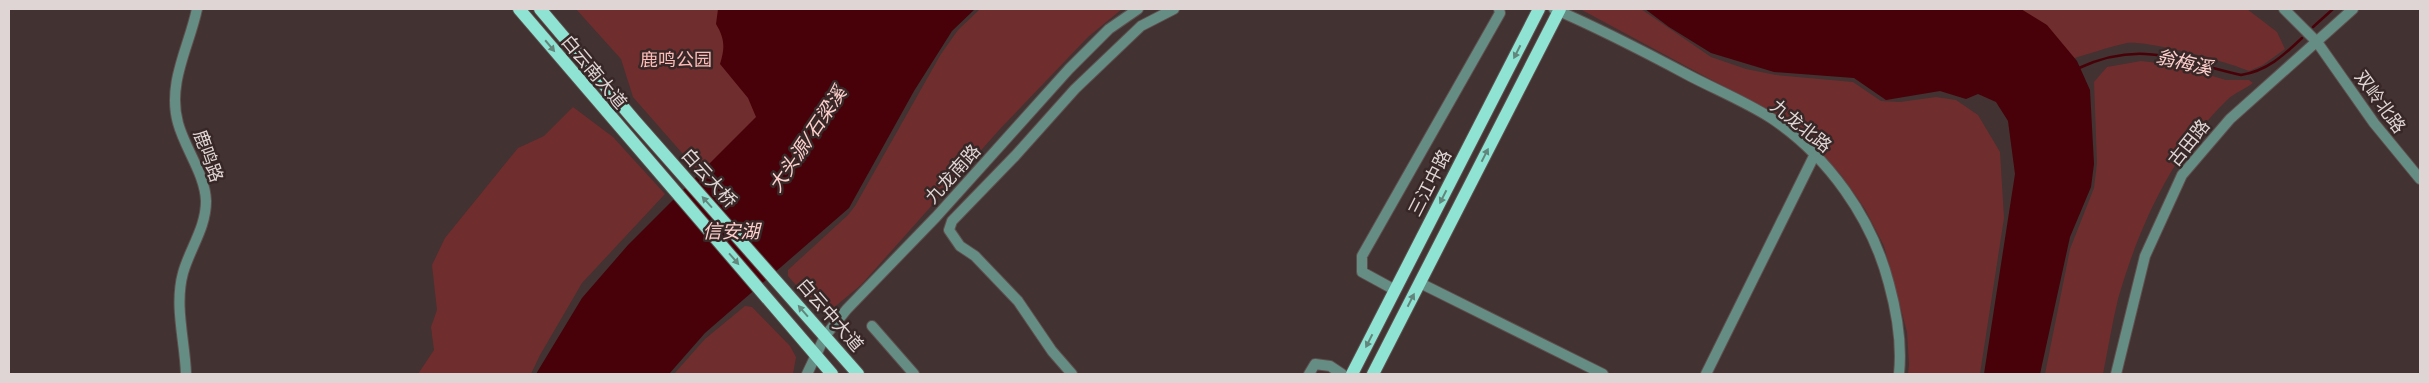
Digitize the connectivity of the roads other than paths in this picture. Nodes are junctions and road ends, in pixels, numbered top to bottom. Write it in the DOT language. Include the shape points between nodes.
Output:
graph roads {
  1 [pos="197,9"];
  2 [pos="519,9"];
  3 [pos="540,9"];
  4 [pos="1138,9"];
  5 [pos="1174,9"];
  6 [pos="1499,9"];
  7 [pos="1539,9"];
  8 [pos="1558,9"];
  9 [pos="2284,9"];
  10 [pos="2353,9"];
  11 [pos="2317,42"];
  12 [pos="1002,144"];
  13 [pos="657,146"];
  14 [pos="645,156"];
  15 [pos="1015,156"];
  16 [pos="1814,156"];
  17 [pos="2420,179"];
  18 [pos="775,278"];
  19 [pos="1420,283"];
  20 [pos="760,290"];
  21 [pos="1395,290"];
  22 [pos="872,326"];
  23 [pos="825,336"];
  24 [pos="816,355"];
  25 [pos="186,374"];
  26 [pos="807,374"];
  27 [pos="832,374"];
  28 [pos="858,374"];
  29 [pos="914,374"];
  30 [pos="1072,374"];
  31 [pos="1309,374"];
  32 [pos="1342,374"];
  33 [pos="1352,374"];
  34 [pos="1373,374"];
  35 [pos="1603,374"];
  36 [pos="1706,374"];
  37 [pos="1899,374"];
  38 [pos="2116,374"];
  1 -- 25 [label="street, 鹿鸣路" via="177,76 175,99 178,122 204,185 206,201 204,222 183,273 180,292"];
  2 -- 14 [label="main road, 白云南大道, one-way"];
  3 -- 13 [label="main road, 白云南大道"];
  4 -- 12 [label="street, 九龙南路" via="1109,29"];
  5 -- 15 [label="street" via="1141,26 1075,89"];
  6 -- 21 [label="street" via="1500,13 1362,256 1362,272"];
  7 -- 21 [label="main road, 三江中路, one-way"];
  8 -- 16 [label="street, 九龙北路" via="1771,118"];
  19 -- 8 [label="main road, 三江中路, one-way"];
  9 -- 11 [label="street, 双岭北路"];
  10 -- 11 [label="street, 古田路"];
  11 -- 17 [label="street, 双岭北路" via="2374,123"];
  11 -- 38 [label="street, 古田路" via="2230,119 2182,175 2145,256"];
  12 -- 15 [label="street"];
  12 -- 23 [label="street, 九龙南路"];
  18 -- 13 [label="main road, 白云大桥, one-way"];
  14 -- 20 [label="main road, 白云大桥, one-way"];
  15 -- 30 [label="street" via="952,220 949,230 960,246 975,256 1018,301 1052,352"];
  16 -- 36 [label="street"];
  16 -- 37 [label="street, 九龙北路" via="1834,177 1867,224 1884,264 1900,341"];
  23 -- 18 [label="main road, 白云中大道, one-way"];
  34 -- 19 [label="main road, 三江中路, one-way"];
  19 -- 35 [label="street"];
  20 -- 24 [label="main road, 白云中大道"];
  21 -- 33 [label="main road, 三江中路, one-way"];
  22 -- 29 [label="street"];
  23 -- 24 [label="street, 九龙南路"];
  23 -- 28 [label="main road, 白云中大道"];
  24 -- 26 [label="street, 九龙南路"];
  24 -- 27 [label="main road, 白云中大道"];
  31 -- 32 [label="street" via="1315,364 1330,366"];
}
